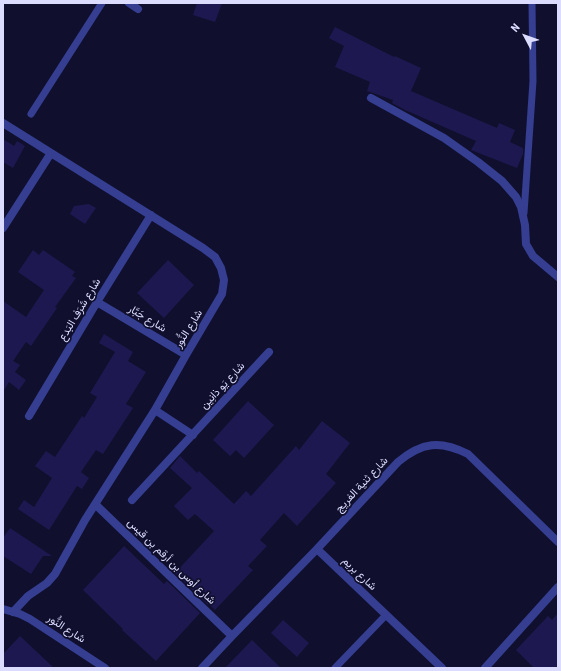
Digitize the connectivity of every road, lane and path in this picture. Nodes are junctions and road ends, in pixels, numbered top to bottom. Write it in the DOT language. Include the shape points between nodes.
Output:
graph roads {
  1 [pos="102,3"];
  2 [pos="129,3"];
  3 [pos="532,3"];
  4 [pos="138,9"];
  5 [pos="371,98"];
  6 [pos="31,114"];
  7 [pos="3,123"];
  8 [pos="51,153"];
  9 [pos="151,215"];
  10 [pos="524,215"];
  11 [pos="3,228"];
  12 [pos="558,277"];
  13 [pos="97,302"];
  14 [pos="269,352"];
  15 [pos="186,355"];
  16 [pos="155,410"];
  17 [pos="29,416"];
  18 [pos="193,435"];
  19 [pos="132,500"];
  20 [pos="95,504"];
  21 [pos="558,542"];
  22 [pos="317,549"];
  23 [pos="558,586"];
  24 [pos="3,609"];
  25 [pos="12,612"];
  26 [pos="386,615"];
  27 [pos="232,636"];
  28 [pos="105,668"];
  29 [pos="202,668"];
  30 [pos="335,668"];
  31 [pos="442,668"];
  32 [pos="485,668"];
  1 -- 6 [label="lane"];
  2 -- 4 [label="street"];
  3 -- 10 [label="lane" via="533,81"];
  5 -- 10 [label="street" via="444,138 478,162 510,189"];
  7 -- 8 [label="street, شارع النُّور"];
  8 -- 9 [label="street, شارع النُّور"];
  8 -- 11 [label="street"];
  9 -- 13 [label="street, شارع شَرَف البَدع"];
  9 -- 15 [label="street, شارع النُّور" via="215,257 224,280 222,294"];
  10 -- 12 [label="street" via="526,244 533,256"];
  13 -- 15 [label="street, شارع جَبَّار"];
  13 -- 17 [label="street, شارع شَرَف البَدع"];
  14 -- 18 [label="street, شارع يَو ذانِين"];
  15 -- 16 [label="street, شارع النُّور"];
  16 -- 18 [label="street"];
  16 -- 20 [label="street, شارع النُّور"];
  18 -- 19 [label="street, شارع يَو ذانِين"];
  20 -- 25 [label="street, شارع النُّور" via="55,574"];
  20 -- 27 [label="street, شارع أوس بن أرقم بن قيس"];
  21 -- 22 [label="street, شارع ثنية الفريج" via="468,454 454,447 439,445 424,447 398,462"];
  22 -- 26 [label="street, شارع بريم"];
  22 -- 27 [label="street, شارع ثنية الفريج"];
  23 -- 32 [label="street"];
  24 -- 25 [label="street, شارع النُّور"];
  25 -- 28 [label="street, شارع النُّور" via="50,631"];
  26 -- 30 [label="lane"];
  26 -- 31 [label="street, شارع بريم"];
  27 -- 29 [label="street, شارع ثنية الفريج"];
}
